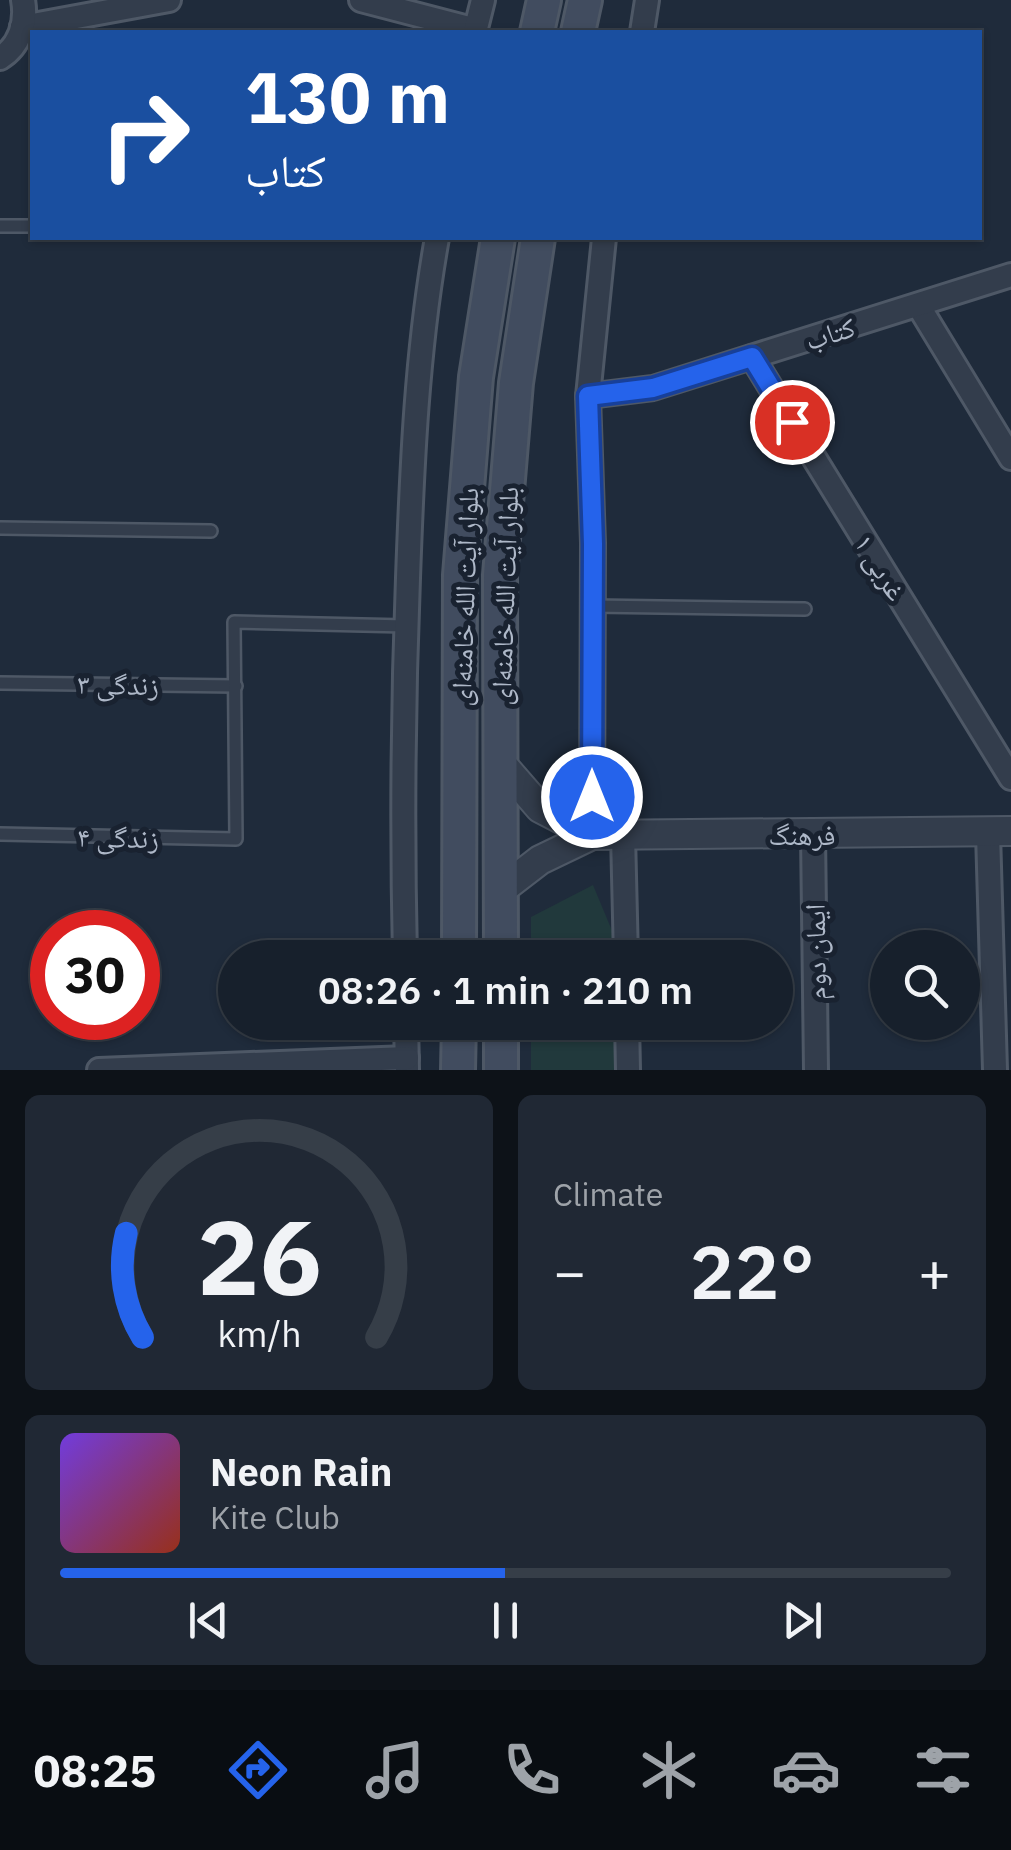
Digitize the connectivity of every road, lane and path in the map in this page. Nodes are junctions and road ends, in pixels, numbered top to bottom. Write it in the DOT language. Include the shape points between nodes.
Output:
graph roads {
  1 [pos="23,0"];
  2 [pos="170,0"];
  3 [pos="361,0"];
  4 [pos="484,0"];
  5 [pos="544,0"];
  6 [pos="585,0"];
  7 [pos="647,0"];
  8 [pos="22,27"];
  9 [pos="472,30"];
  10 [pos="476,30"];
  11 [pos="536,30"];
  12 [pos="578,30"];
  13 [pos="642,30"];
  14 [pos="0,58"];
  15 [pos="0,226"];
  16 [pos="30,226"];
  17 [pos="438,240"];
  18 [pos="498,240"];
  19 [pos="538,240"];
  20 [pos="604,240"];
  21 [pos="1011,275"];
  22 [pos="918,305"];
  23 [pos="752,357"];
  24 [pos="588,396"];
  25 [pos="1011,458"];
  26 [pos="0,528"];
  27 [pos="210,531"];
  28 [pos="593,606"];
  29 [pos="805,609"];
  30 [pos="406,626"];
  31 [pos="0,683"];
  32 [pos="236,686"];
  33 [pos="500,762"];
  34 [pos="1011,778"];
  35 [pos="999,832"];
  36 [pos="0,834"];
  37 [pos="623,834"];
  38 [pos="813,834"];
  39 [pos="592,835"];
  40 [pos="501,890"];
  41 [pos="405,940"];
  42 [pos="459,940"];
  43 [pos="501,940"];
  44 [pos="626,940"];
  45 [pos="993,992"];
  46 [pos="1011,1008"];
  47 [pos="458,1040"];
  48 [pos="501,1040"];
  49 [pos="627,1040"];
  50 [pos="407,1064"];
  51 [pos="98,1070"];
  52 [pos="458,1070"];
  53 [pos="501,1070"];
  54 [pos="628,1070"];
  55 [pos="816,1070"];
  56 [pos="995,1070"];
  1 -- 8 [label="street"];
  2 -- 8 [label="street"];
  3 -- 9 [label="street"];
  4 -- 10 [label="street"];
  5 -- 11 [label="main road"];
  6 -- 12 [label="main road"];
  7 -- 13 [label="street"];
  8 -- 14 [label="street"];
  15 -- 16 [label="lane"];
  17 -- 30 [label="street" via="410,499"];
  18 -- 42 [label="main road, بلوار آیت الله خامنه‌ای" via="476,377 460,576"];
  19 -- 33 [label="main road, بلوار آیت‌ الله خامنه‌ای" via="516,383 500,575"];
  20 -- 24 [label="street"];
  21 -- 22 [label="street, کتاب"];
  22 -- 23 [label="street, کتاب"];
  22 -- 25 [label="street"];
  23 -- 24 [label="street, کتاب" via="653,388"];
  23 -- 34 [label="street, غربی ۱"];
  24 -- 28 [label="street"];
  26 -- 27 [label="lane"];
  28 -- 29 [label="lane"];
  28 -- 39 [label="street"];
  30 -- 32 [label="lane" via="234,622"];
  30 -- 41 [label="street"];
  31 -- 32 [label="lane, زندگی ۳"];
  32 -- 36 [label="lane, زندگی ۴" via="236,838"];
  33 -- 39 [label="street" via="540,808"];
  33 -- 40 [label="main road, بلوار آیت‌ الله خامنه‌ای"];
  35 -- 38 [label="street, فرهنگ"];
  35 -- 45 [label="street"];
  37 -- 38 [label="street, فرهنگ"];
  37 -- 39 [label="street, فرهنگ"];
  37 -- 44 [label="street"];
  38 -- 55 [label="street, ایمان دوم"];
  39 -- 40 [label="street" via="540,860"];
  40 -- 43 [label="main road, بلوار آیت‌ الله خامنه‌ای"];
  45 -- 46 [label="street"];
  45 -- 56 [label="street"];
  47 -- 52 [label="main road"];
  48 -- 53 [label="main road"];
  49 -- 54 [label="street"];
  50 -- 51 [label="street"];
}
